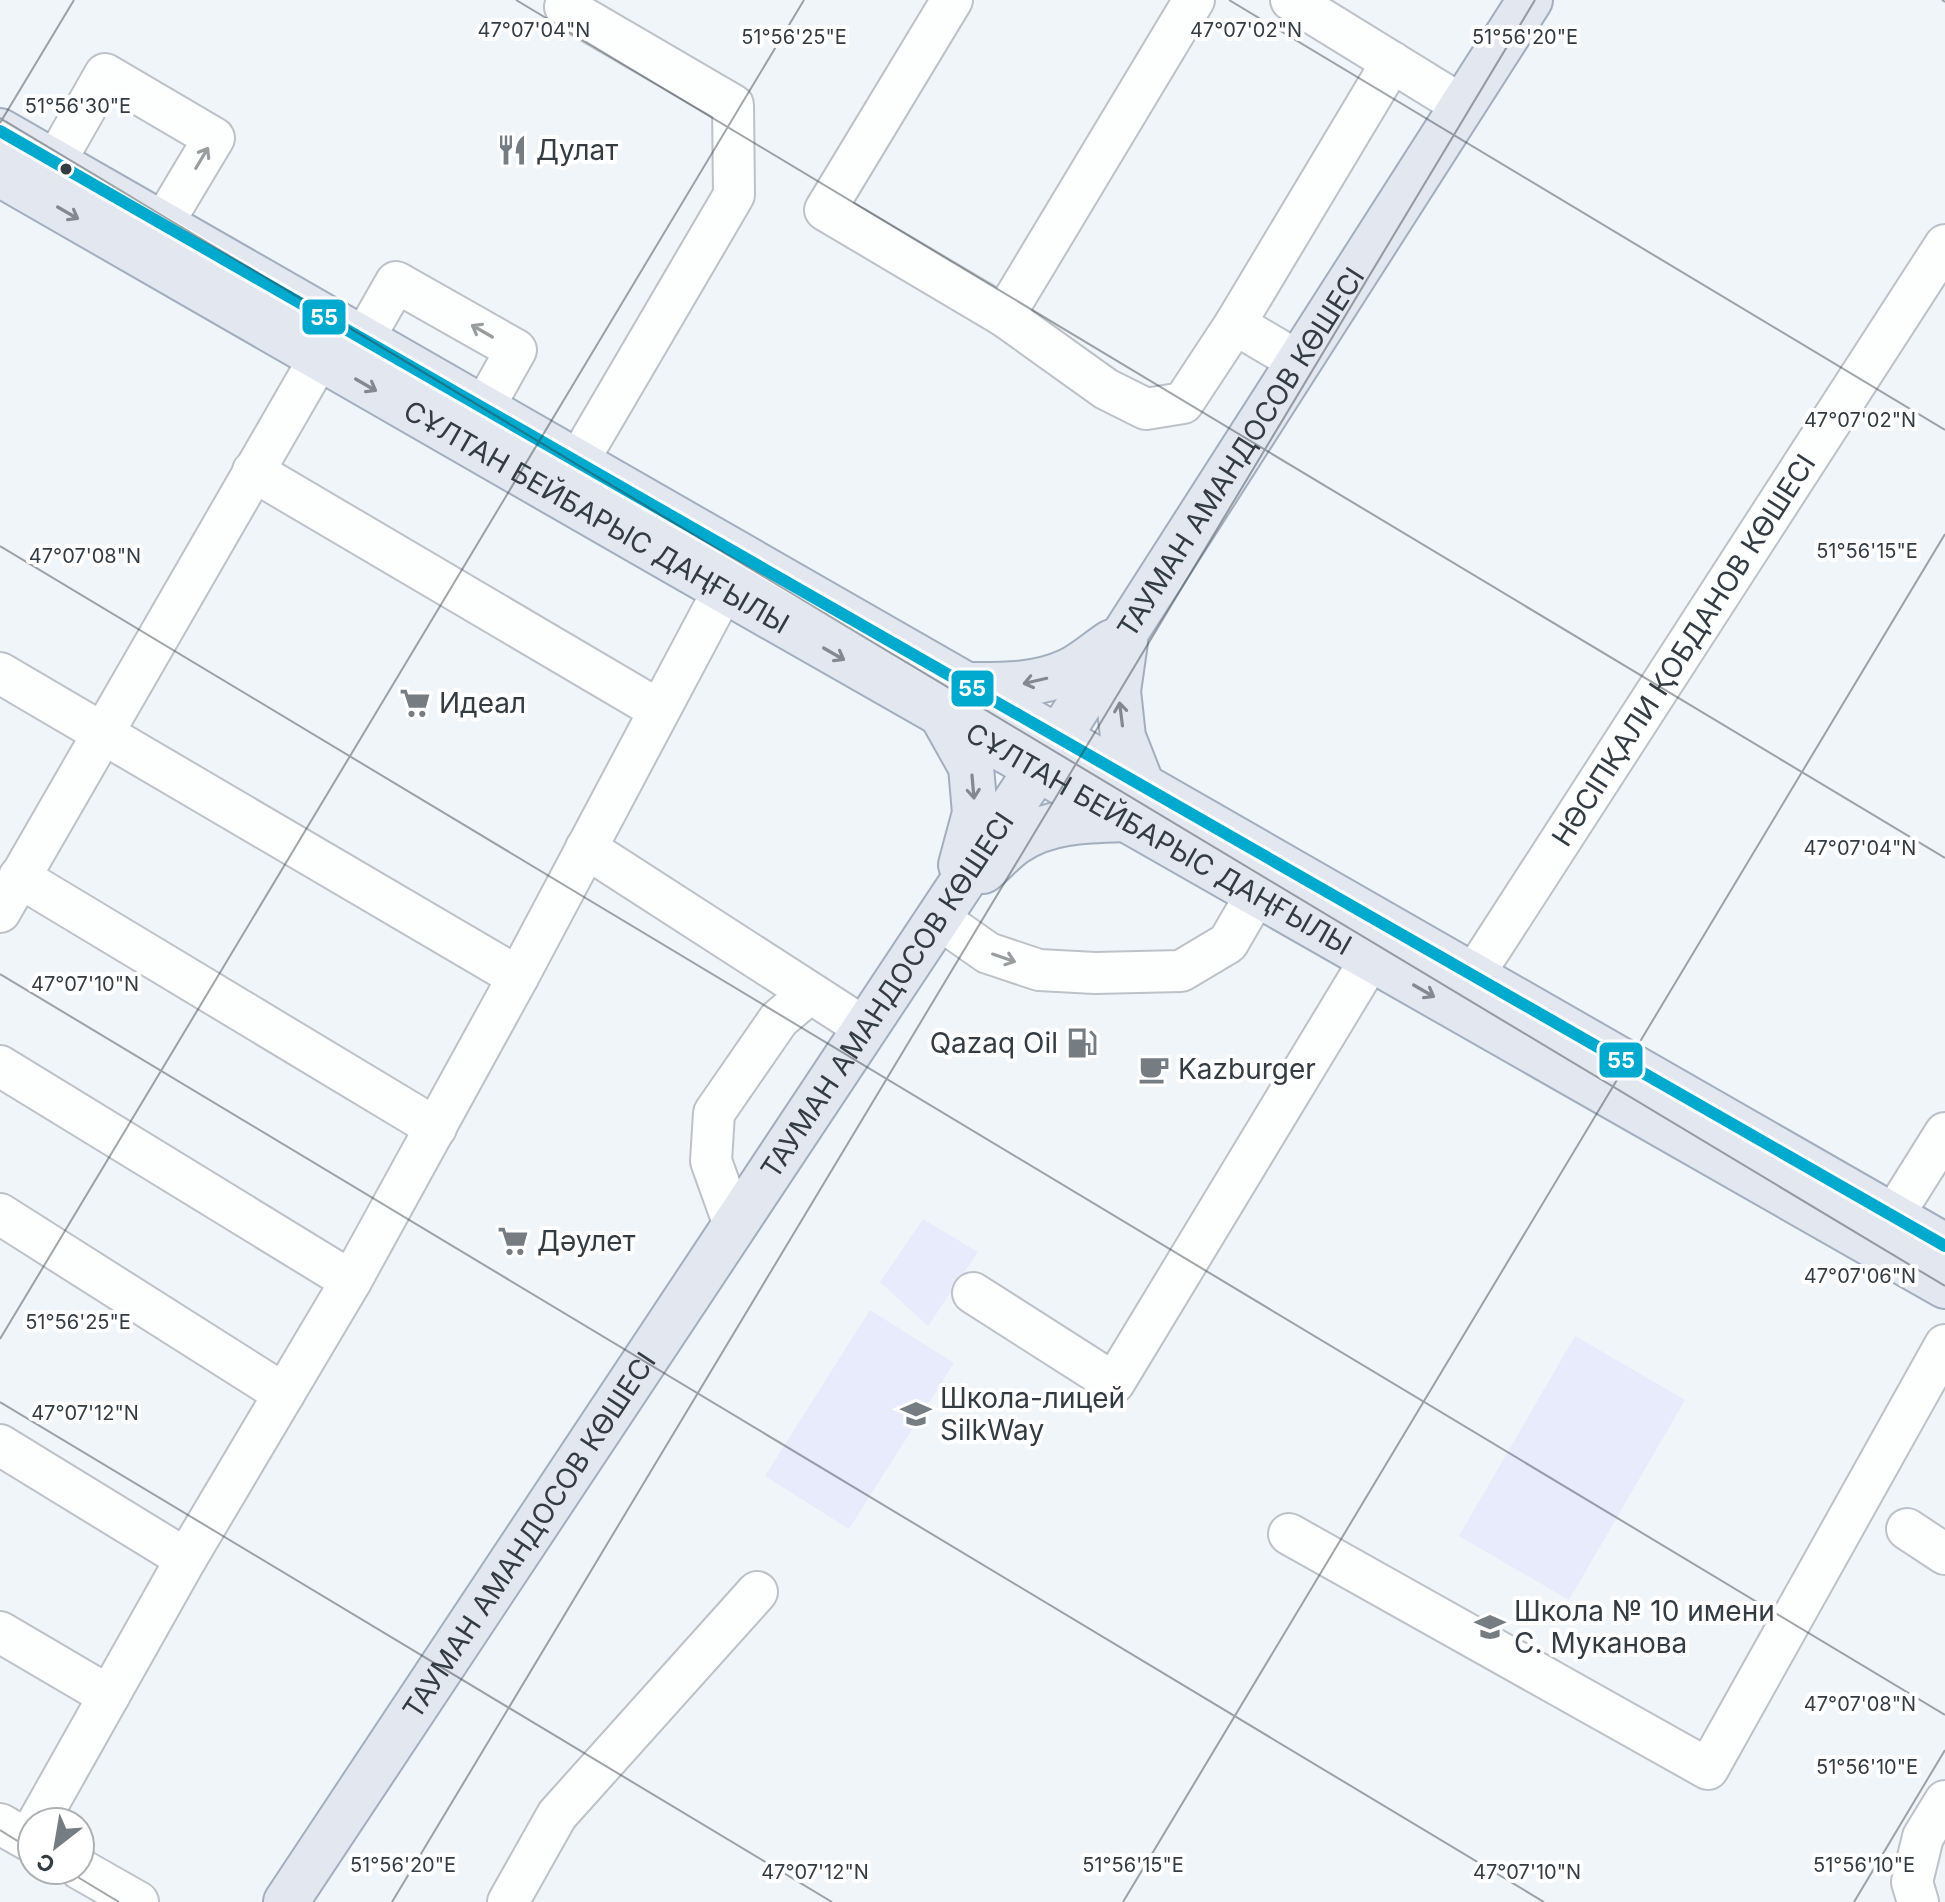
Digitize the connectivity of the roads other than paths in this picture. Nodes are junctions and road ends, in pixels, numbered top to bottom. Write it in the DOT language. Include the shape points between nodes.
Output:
graph roads {
  1 [pos="952,0"];
  2 [pos="1194,0"];
  3 [pos="1291,0"];
  4 [pos="1530,0"];
  5 [pos="562,2"];
  6 [pos="1392,62"];
  7 [pos="1463,106"];
  8 [pos="0,131"];
  9 [pos="55,162"];
  10 [pos="0,174"];
  11 [pos="162,225"];
  12 [pos="1945,245"];
  13 [pos="1004,316"];
  14 [pos="1235,324"];
  15 [pos="341,341"];
  16 [pos="1299,362"];
  17 [pos="483,409"];
  18 [pos="577,463"];
  19 [pos="253,471"];
  20 [pos="723,591"];
  21 [pos="1127,631"];
  22 [pos="0,673"];
  23 [pos="954,701"];
  24 [pos="659,710"];
  25 [pos="102,734"];
  26 [pos="1046,754"];
  27 [pos="1135,804"];
  28 [pos="586,848"];
  29 [pos="19,877"];
  30 [pos="1257,893"];
  31 [pos="944,908"];
  32 [pos="0,912"];
  33 [pos="1370,960"];
  34 [pos="1473,976"];
  35 [pos="518,977"];
  36 [pos="810,993"];
  37 [pos="865,1028"];
  38 [pos="0,1066"];
  39 [pos="436,1128"];
  40 [pos="1945,1133"];
  41 [pos="0,1214"];
  42 [pos="1893,1216"];
  43 [pos="734,1225"];
  44 [pos="1945,1246"];
  45 [pos="351,1281"];
  46 [pos="1945,1286"];
  47 [pos="973,1293"];
  48 [pos="1945,1346"];
  49 [pos="284,1394"];
  50 [pos="0,1445"];
  51 [pos="1907,1529"];
  52 [pos="1289,1534"];
  53 [pos="1945,1554"];
  54 [pos="186,1559"];
  55 [pos="757,1592"];
  56 [pos="0,1632"];
  57 [pos="109,1696"];
  58 [pos="1945,1801"];
  59 [pos="42,1806"];
  60 [pos="286,1902"];
  61 [pos="508,1902"];
  62 [pos="1918,1902"];
  1 -- 13 [label="street" via="825,210"];
  2 -- 13 [label="street"];
  3 -- 6 [label="street"];
  4 -- 7 [label="main road, ТАУМАН АМАНДОСОВ КӨШЕСІ"];
  5 -- 18 [label="street" via="733,105 734,195"];
  6 -- 7 [label="street"];
  6 -- 14 [label="street"];
  7 -- 16 [label="main road, ТАУМАН АМАНДОСОВ КӨШЕСІ"];
  8 -- 9 [label="main road, СҰЛТАН БЕЙБАРЫС ДАҢҒЫЛЫ"];
  9 -- 11 [label="main road, СҰЛТАН БЕЙБАРЫС ДАҢҒЫЛЫ"];
  11 -- 9 [label="street, one-way" via="214,138 105,74"];
  10 -- 15 [label="main road, СҰЛТАН БЕЙБАРЫС ДАҢҒЫЛЫ, one-way"];
  11 -- 15 [label="main road, СҰЛТАН БЕЙБАРЫС ДАҢҒЫЛЫ"];
  12 -- 34 [label="street, НӘСІПҚАЛИ ҚОБДАНОВ КӨШЕСІ"];
  13 -- 14 [label="street" via="1106,389 1146,409 1183,403"];
  14 -- 16 [label="street"];
  15 -- 17 [label="main road, СҰЛТАН БЕЙБАРЫС ДАҢҒЫЛЫ"];
  17 -- 15 [label="street, one-way" via="516,350 396,282"];
  15 -- 19 [label="street"];
  15 -- 20 [label="main road, СҰЛТАН БЕЙБАРЫС ДАҢҒЫЛЫ, one-way"];
  16 -- 21 [label="main road, ТАУМАН АМАНДОСОВ КӨШЕСІ"];
  17 -- 18 [label="main road, СҰЛТАН БЕЙБАРЫС ДАҢҒЫЛЫ"];
  18 -- 23 [label="main road, СҰЛТАН БЕЙБАРЫС ДАҢҒЫЛЫ"];
  19 -- 24 [label="street"];
  19 -- 25 [label="street"];
  20 -- 23 [label="main road, СҰЛТАН БЕЙБАРЫС ДАҢҒЫЛЫ, one-way"];
  20 -- 24 [label="street"];
  21 -- 23 [label="main road, one-way" via="1071,671"];
  21 -- 26 [label="main road, ТАУМАН АМАНДОСОВ КӨШЕСІ"];
  27 -- 21 [label="main road, one-way" via="1118,691"];
  22 -- 25 [label="street"];
  23 -- 26 [label="main road, СҰЛТАН БЕЙБАРЫС ДАҢҒЫЛЫ"];
  23 -- 31 [label="main road, one-way" via="971,767 975,813"];
  24 -- 28 [label="street"];
  25 -- 29 [label="street"];
  25 -- 35 [label="street"];
  26 -- 27 [label="main road, СҰЛТАН БЕЙБАРЫС ДАҢҒЫЛЫ"];
  26 -- 31 [label="main road, ТАУМАН АМАНДОСОВ КӨШЕСІ"];
  27 -- 30 [label="main road, СҰЛТАН БЕЙБАРЫС ДАҢҒЫЛЫ"];
  27 -- 31 [label="main road" via="1018,841"];
  27 -- 34 [label="main road, СҰЛТАН БЕЙБАРЫС ДАҢҒЫЛЫ"];
  28 -- 35 [label="street"];
  28 -- 36 [label="street"];
  29 -- 32 [label="street"];
  29 -- 39 [label="street"];
  31 -- 30 [label="street, one-way" via="988,953 1039,970 1181,971 1228,943"];
  30 -- 33 [label="main road, СҰЛТАН БЕЙБАРЫС ДАҢҒЫЛЫ"];
  31 -- 37 [label="main road, ТАУМАН АМАНДОСОВ КӨШЕСІ"];
  33 -- 46 [label="main road, СҰЛТАН БЕЙБАРЫС ДАҢҒЫЛЫ, one-way"];
  33 -- 47 [label="street" via="1114,1383"];
  34 -- 42 [label="main road, СҰЛТАН БЕЙБАРЫС ДАҢҒЫЛЫ"];
  35 -- 39 [label="street"];
  36 -- 37 [label="street"];
  36 -- 43 [label="street" via="779,1019 714,1113 711,1161"];
  37 -- 43 [label="main road, ТАУМАН АМАНДОСОВ КӨШЕСІ"];
  38 -- 45 [label="street"];
  39 -- 45 [label="street"];
  40 -- 42 [label="street"];
  41 -- 49 [label="street"];
  42 -- 44 [label="main road, СҰЛТАН БЕЙБАРЫС ДАҢҒЫЛЫ"];
  43 -- 60 [label="main road, ТАУМАН АМАНДОСОВ КӨШЕСІ"];
  45 -- 49 [label="street"];
  48 -- 52 [label="street" via="1708,1769"];
  49 -- 54 [label="street"];
  50 -- 54 [label="street"];
  51 -- 53 [label="street"];
  54 -- 57 [label="street"];
  55 -- 61 [label="street" via="557,1815"];
  56 -- 57 [label="street"];
  57 -- 59 [label="street"];
  58 -- 62 [label="street" via="1923,1837 1912,1882"];
}
